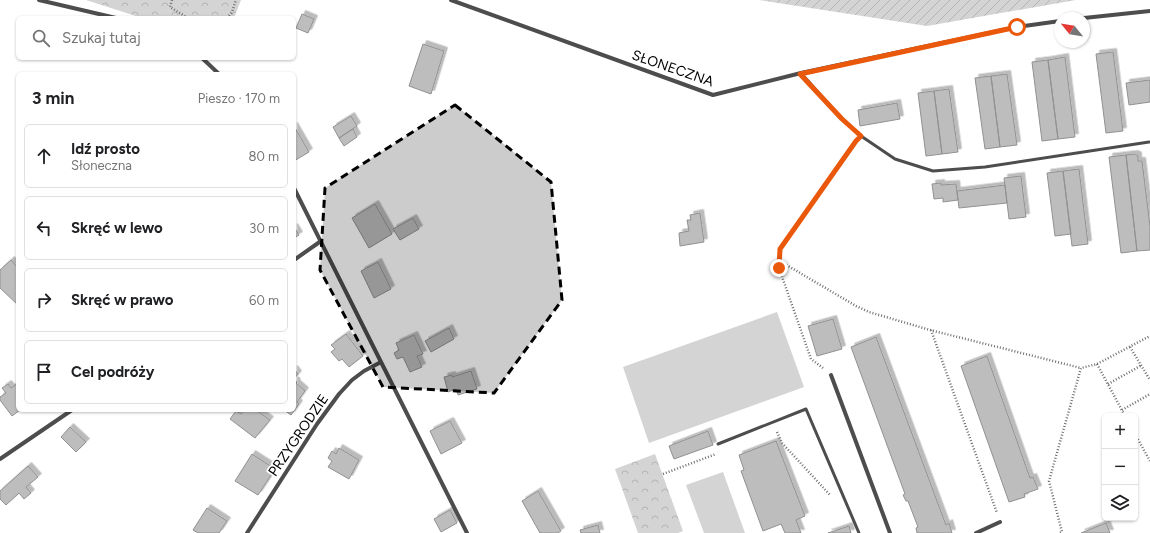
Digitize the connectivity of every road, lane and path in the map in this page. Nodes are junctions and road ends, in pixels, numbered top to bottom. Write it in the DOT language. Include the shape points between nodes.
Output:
graph roads {
  1 [pos="39,0"];
  2 [pos="172,0"];
  3 [pos="236,0"];
  4 [pos="451,0"];
  5 [pos="1150,11"];
  6 [pos="107,16"];
  7 [pos="185,16"];
  8 [pos="229,16"];
  9 [pos="1090,17"];
  10 [pos="1054,22"];
  11 [pos="204,60"];
  12 [pos="217,72"];
  13 [pos="800,74"];
  14 [pos="861,136"];
  15 [pos="1149,142"];
  16 [pos="296,192"];
  17 [pos="321,241"];
  18 [pos="296,259"];
  19 [pos="778,260"];
  20 [pos="930,330"];
  21 [pos="1150,336"];
  22 [pos="1130,347"];
  23 [pos="381,362"];
  24 [pos="1097,364"];
  25 [pos="1142,365"];
  26 [pos="1081,368"];
  27 [pos="831,374"];
  28 [pos="1150,380"];
  29 [pos="1108,384"];
  30 [pos="1150,394"];
  31 [pos="1122,410"];
  32 [pos="69,412"];
  33 [pos="1124,413"];
  34 [pos="780,439"];
  35 [pos="1138,439"];
  36 [pos="724,442"];
  37 [pos="718,444"];
  38 [pos="0,459"];
  39 [pos="1150,461"];
  40 [pos="662,474"];
  41 [pos="833,498"];
  42 [pos="1000,522"];
  43 [pos="247,533"];
  44 [pos="467,533"];
  45 [pos="859,533"];
  46 [pos="890,533"];
  47 [pos="976,533"];
  48 [pos="1060,533"];
  1 -- 6 [label="street"];
  2 -- 7 [label="path" via="170,7"];
  3 -- 8 [label="path"];
  4 -- 13 [label="street, SŁONECZNA" via="713,95"];
  5 -- 9 [label="street"];
  10 -- 13 [label="street, SŁONECZNA" via="1017,27"];
  11 -- 12 [label="street"];
  13 -- 14 [label="lane"];
  14 -- 15 [label="lane" via="895,159 933,171 985,167"];
  14 -- 19 [label="path" via="780,249"];
  16 -- 17 [label="street"];
  17 -- 18 [label="street"];
  17 -- 23 [label="street"];
  19 -- 20 [label="path" via="862,309"];
  19 -- 27 [label="path" via="811,359"];
  20 -- 26 [label="path"];
  20 -- 42 [label="path"];
  21 -- 22 [label="path"];
  22 -- 24 [label="path"];
  22 -- 25 [label="path"];
  23 -- 43 [label="street, PRZYGRODZIE" via="352,380 339,394"];
  23 -- 44 [label="street"];
  24 -- 26 [label="path"];
  24 -- 29 [label="path"];
  25 -- 28 [label="path"];
  25 -- 29 [label="path"];
  26 -- 48 [label="path" via="1049,481 1062,532"];
  27 -- 46 [label="street"];
  29 -- 31 [label="path"];
  30 -- 31 [label="path"];
  31 -- 33 [label="path"];
  32 -- 38 [label="street"];
  34 -- 41 [label="path"];
  35 -- 39 [label="path"];
  36 -- 37 [label="lane"];
  36 -- 40 [label="path" via="727,450"];
  36 -- 45 [label="lane" via="806,409"];
  42 -- 47 [label="street"];
}
